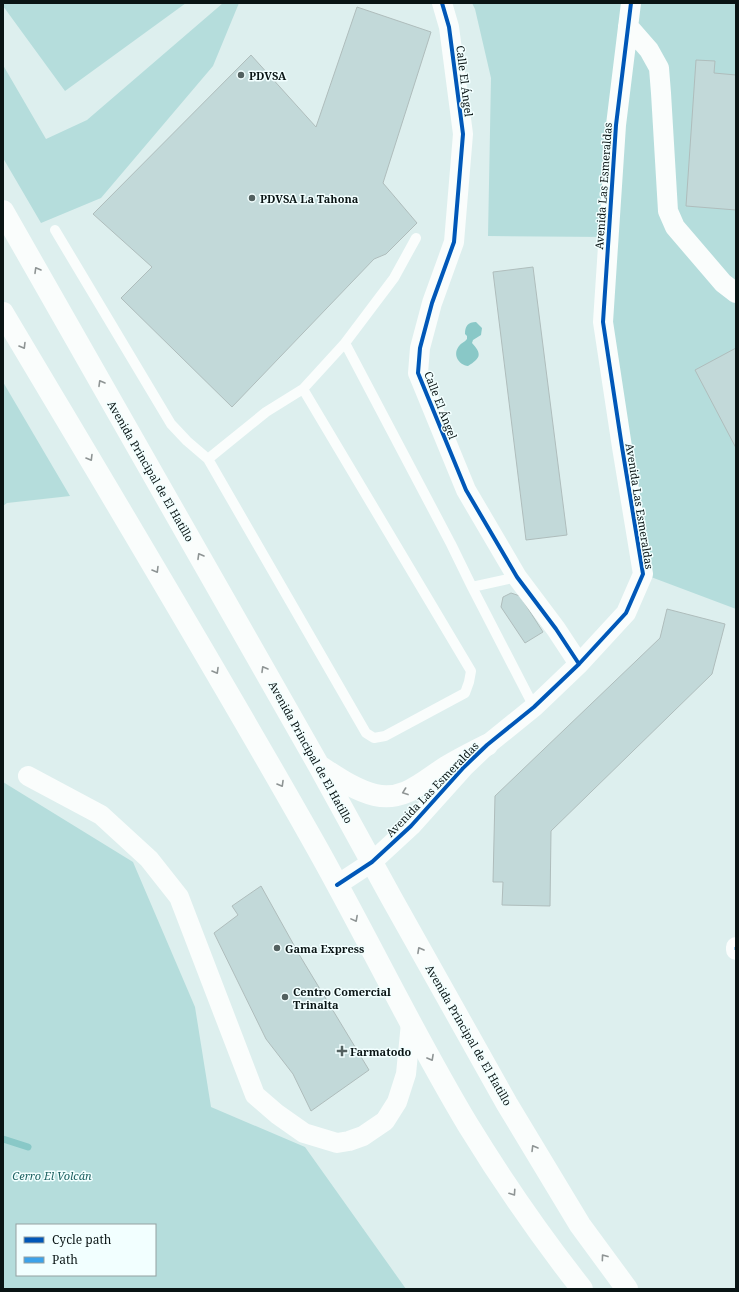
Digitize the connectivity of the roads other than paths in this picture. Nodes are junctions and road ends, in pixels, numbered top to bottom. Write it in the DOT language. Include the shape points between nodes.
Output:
graph roads {
  1 [pos="442,3"];
  2 [pos="631,3"];
  3 [pos="628,26"];
  4 [pos="3,211"];
  5 [pos="55,230"];
  6 [pos="416,238"];
  7 [pos="736,293"];
  8 [pos="3,313"];
  9 [pos="345,343"];
  10 [pos="303,389"];
  11 [pos="208,459"];
  12 [pos="517,577"];
  13 [pos="472,586"];
  14 [pos="579,664"];
  15 [pos="534,708"];
  16 [pos="487,745"];
  17 [pos="319,766"];
  18 [pos="28,776"];
  19 [pos="372,862"];
  20 [pos="337,885"];
  21 [pos="736,947"];
  22 [pos="736,950"];
  23 [pos="411,1023"];
  24 [pos="582,1289"];
  25 [pos="627,1289"];
  1 -- 12 [label="street, Calle El Ángel" via="449,27 463,134 454,242 432,303 420,348 418,372 466,490"];
  2 -- 3 [label="street, Avenida Las Esmeraldas"];
  3 -- 7 [label="street" via="649,50 659,68 668,211 674,227 723,283"];
  3 -- 14 [label="street, Avenida Las Esmeraldas" via="616,126 603,322 643,574 626,613"];
  17 -- 4 [label="main road, Avenida Principal de El Hatillo, one-way"];
  5 -- 11 [label="lane" via="171,424"];
  6 -- 9 [label="lane" via="394,278"];
  8 -- 20 [label="main road, one-way" via="196,637"];
  9 -- 10 [label="lane"];
  9 -- 13 [label="lane"];
  10 -- 11 [label="lane" via="266,412"];
  10 -- 11 [label="lane" via="471,671 465,693 385,736 374,738 366,733"];
  12 -- 13 [label="lane"];
  12 -- 14 [label="street, Calle El Ángel"];
  13 -- 15 [label="lane"];
  14 -- 15 [label="street, Avenida Las Esmeraldas"];
  15 -- 16 [label="street, Avenida Las Esmeraldas"];
  16 -- 17 [label="main road, one-way" via="447,766 418,787 391,797 375,795 352,787"];
  16 -- 19 [label="street, Avenida Las Esmeraldas" via="411,826"];
  17 -- 19 [label="main road, Avenida Principal de El Hatillo"];
  18 -- 23 [label="street" via="101,815 149,859 179,897 255,1095 304,1133 337,1142 349,1141 364,1136 385,1121 396,1102 406,1074"];
  19 -- 20 [label="street, Avenida Las Esmeraldas"];
  25 -- 19 [label="main road, Avenida Principal de El Hatillo, one-way" via="580,1225 507,1104"];
  20 -- 23 [label="main road, one-way"];
  21 -- 22 [label="street"];
  23 -- 24 [label="main road, one-way" via="469,1125 512,1192"];
}
